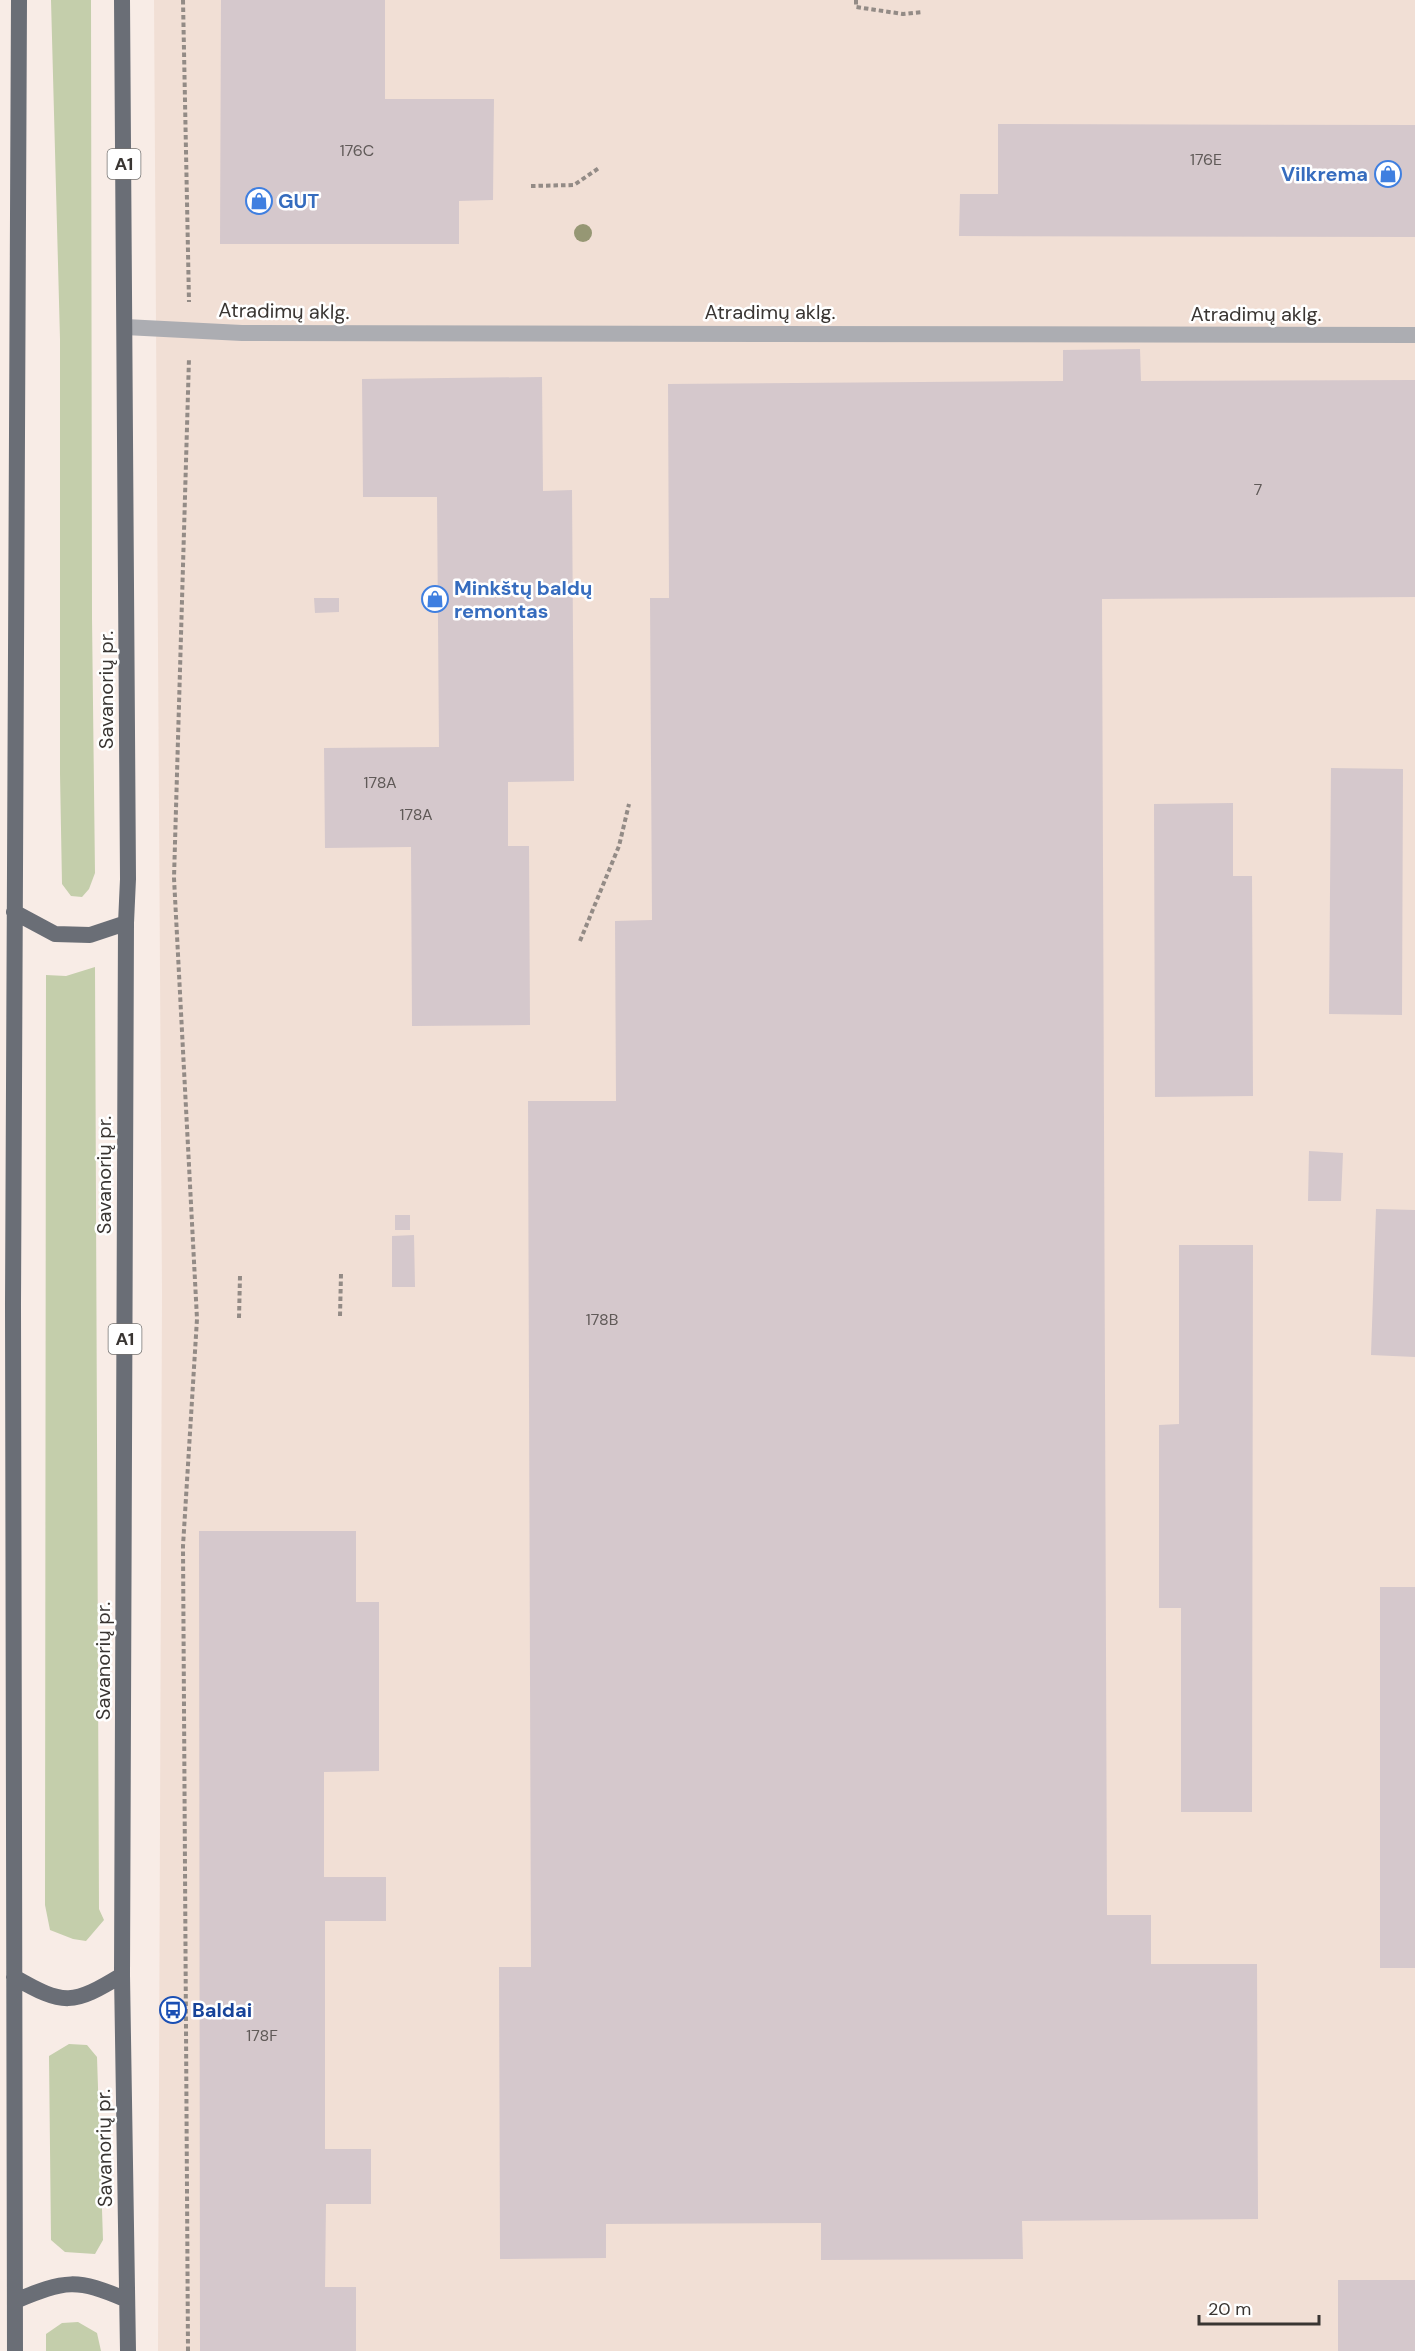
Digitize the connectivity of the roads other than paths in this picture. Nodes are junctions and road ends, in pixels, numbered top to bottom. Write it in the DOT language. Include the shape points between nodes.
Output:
graph roads {
  1 [pos="19,0"];
  2 [pos="122,0"];
  3 [pos="125,327"];
  4 [pos="1415,335"];
  5 [pos="14,912"];
  6 [pos="126,923"];
  7 [pos="122,1975"];
  8 [pos="14,1977"];
  9 [pos="127,2300"];
  10 [pos="15,2301"];
  11 [pos="15,2351"];
  12 [pos="128,2351"];
  1 -- 5 [label="highway"];
  2 -- 3 [label="highway, Savanorių pr. / A1"];
  3 -- 4 [label="street, Atradimų aklg." via="242,333"];
  3 -- 6 [label="highway, Savanorių pr. / A1"];
  5 -- 6 [label="highway" via="56,934 90,935"];
  5 -- 8 [label="highway"];
  6 -- 7 [label="highway, Savanorių pr. / A1"];
  7 -- 8 [label="highway" via="97,1991 71,2000 44,1994"];
  7 -- 9 [label="highway, Savanorių pr. / A1"];
  8 -- 10 [label="highway"];
  9 -- 10 [label="highway" via="95,2286 70,2283"];
  9 -- 12 [label="highway, Savanorių pr. / A1"];
  10 -- 11 [label="highway"];
}
